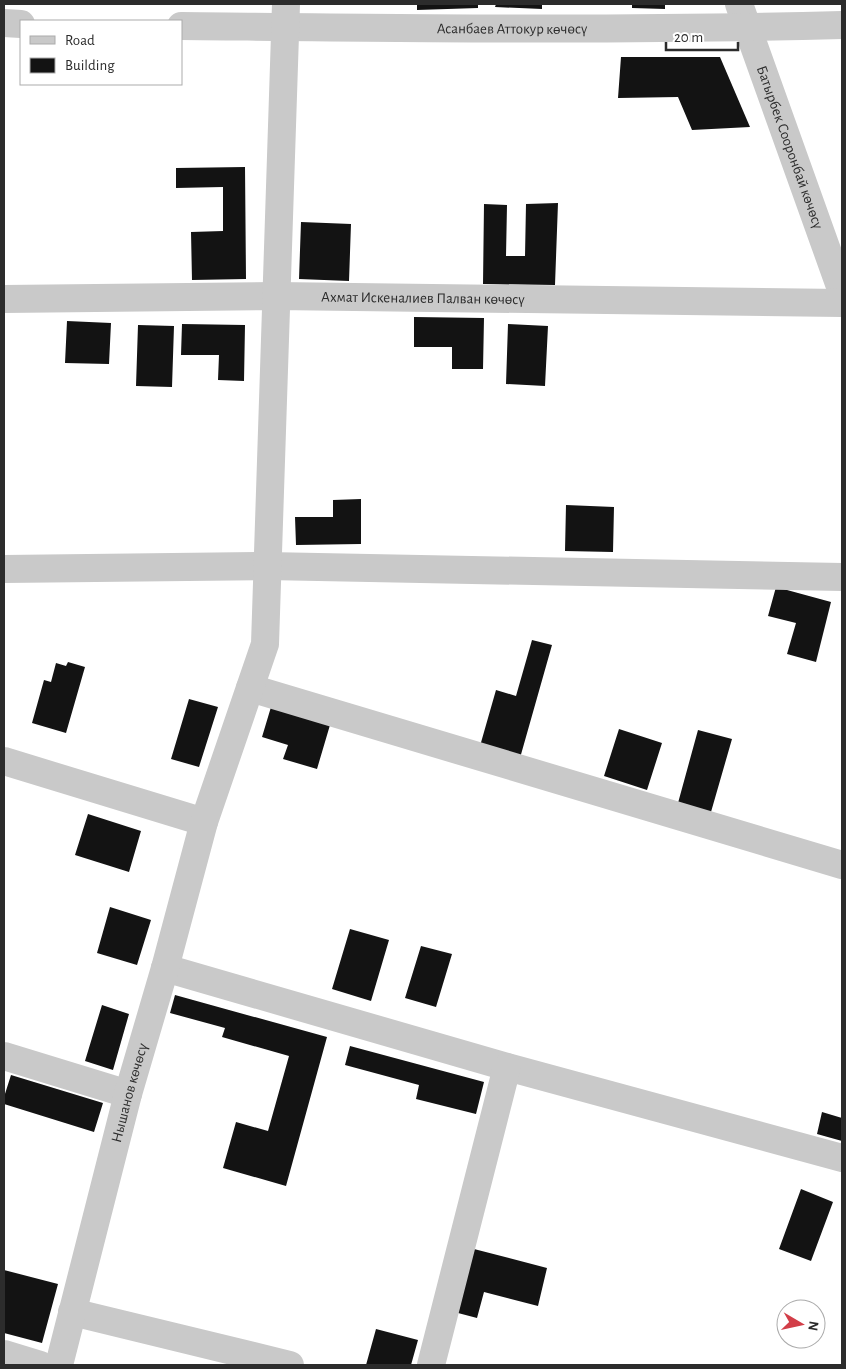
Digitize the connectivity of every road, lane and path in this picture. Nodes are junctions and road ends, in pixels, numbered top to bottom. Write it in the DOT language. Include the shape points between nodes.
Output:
graph roads {
  1 [pos="286,15"];
  2 [pos="743,16"];
  3 [pos="4,24"];
  4 [pos="20,24"];
  5 [pos="842,25"];
  6 [pos="182,26"];
  7 [pos="842,292"];
  8 [pos="276,296"];
  9 [pos="4,299"];
  10 [pos="842,302"];
  11 [pos="267,566"];
  12 [pos="4,569"];
  13 [pos="842,577"];
  14 [pos="250,688"];
  15 [pos="4,761"];
  16 [pos="204,822"];
  17 [pos="842,865"];
  18 [pos="165,968"];
  19 [pos="4,1056"];
  20 [pos="507,1067"];
  21 [pos="128,1094"];
  22 [pos="842,1158"];
  23 [pos="72,1312"];
  24 [pos="4,1354"];
  25 [pos="40,1365"];
  26 [pos="59,1365"];
  27 [pos="290,1365"];
  28 [pos="431,1365"];
  1 -- 2 [label="street, Асанбаев Аттокур көчөсү" via="407,29"];
  1 -- 6 [label="street, Асанбаев Аттокур көчөсү"];
  1 -- 8 [label="street, Нышанов көчөсү"];
  2 -- 5 [label="street, Асанбаев Аттокур көчөсү"];
  2 -- 7 [label="street, Батырбек Сооронбай көчөсү"];
  3 -- 4 [label="street"];
  8 -- 9 [label="street, Ахмат Искеналиев Палван көчөсү"];
  8 -- 10 [label="street, Ахмат Искеналиев Палван көчөсү"];
  8 -- 11 [label="street, Нышанов көчөсү"];
  11 -- 12 [label="street"];
  11 -- 13 [label="street"];
  11 -- 14 [label="street, Нышанов көчөсү" via="265,644"];
  14 -- 16 [label="street, Нышанов көчөсү"];
  14 -- 17 [label="street"];
  15 -- 16 [label="street"];
  16 -- 18 [label="street, Нышанов көчөсү"];
  18 -- 20 [label="street"];
  18 -- 21 [label="street, Нышанов көчөсү"];
  19 -- 21 [label="street"];
  20 -- 22 [label="street"];
  20 -- 28 [label="street"];
  21 -- 23 [label="street, Нышанов көчөсү"];
  23 -- 26 [label="street, Нышанов көчөсү"];
  23 -- 27 [label="street"];
  24 -- 25 [label="street"];
}
